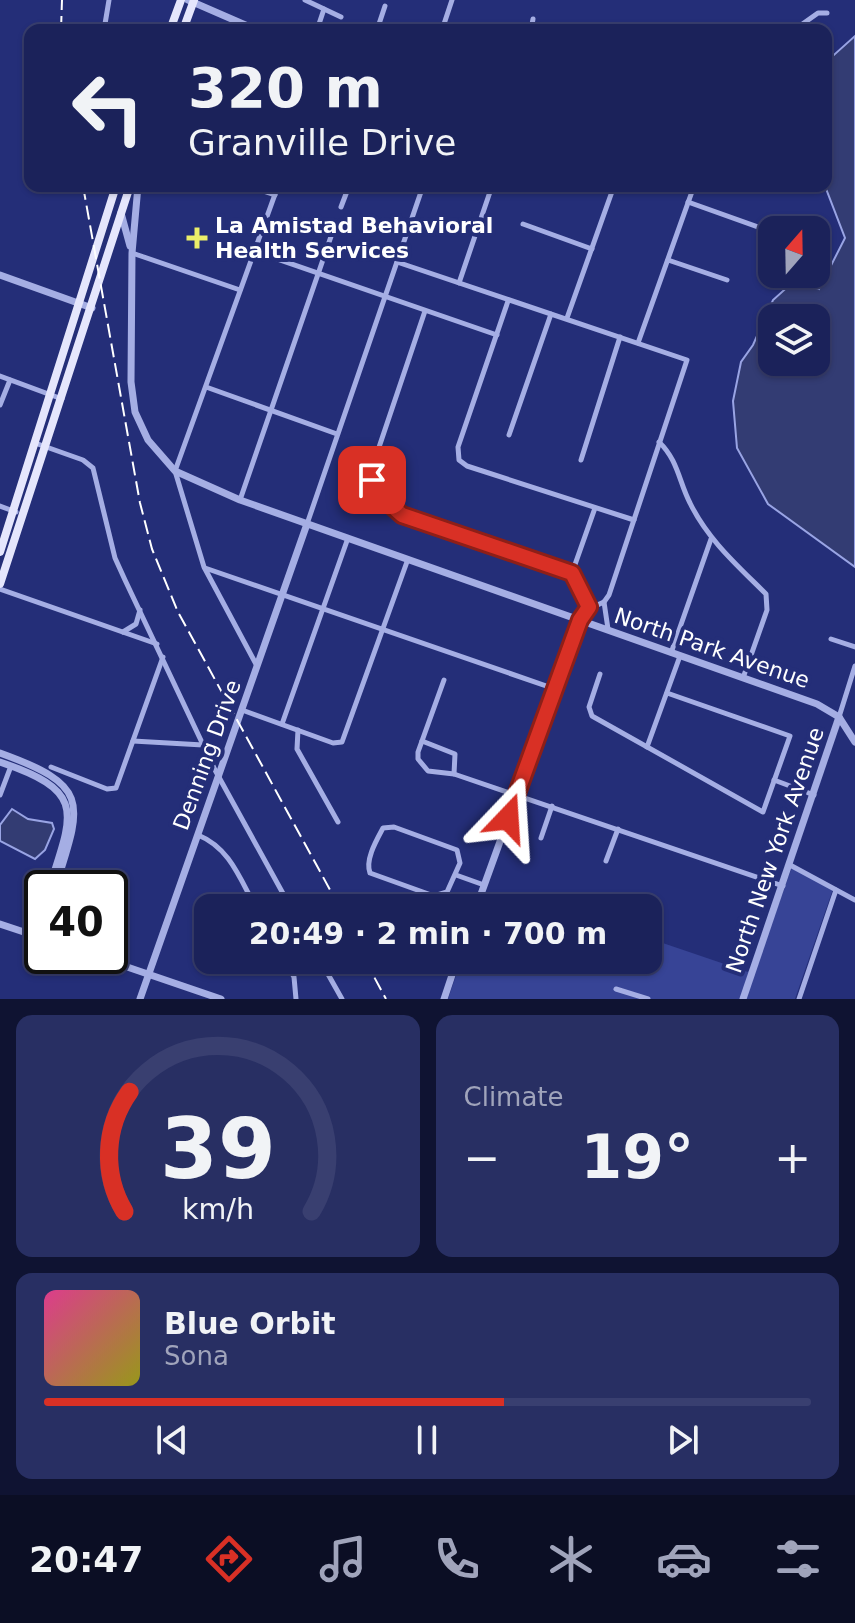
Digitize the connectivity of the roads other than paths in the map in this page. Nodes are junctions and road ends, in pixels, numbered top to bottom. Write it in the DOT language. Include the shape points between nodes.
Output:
graph roads {
  1 [pos="109,0"];
  2 [pos="181,0"];
  3 [pos="305,0"];
  4 [pos="452,0"];
  5 [pos="192,1"];
  6 [pos="385,6"];
  7 [pos="324,9"];
  8 [pos="827,13"];
  9 [pos="341,17"];
  10 [pos="533,19"];
  11 [pos="105,24"];
  12 [pos="172,24"];
  13 [pos="185,24"];
  14 [pos="244,24"];
  15 [pos="319,24"];
  16 [pos="379,24"];
  17 [pos="444,24"];
  18 [pos="532,24"];
  19 [pos="802,24"];
  20 [pos="116,192"];
  21 [pos="119,192"];
  22 [pos="128,192"];
  23 [pos="137,192"];
  24 [pos="266,192"];
  25 [pos="276,192"];
  26 [pos="347,192"];
  27 [pos="421,192"];
  28 [pos="490,192"];
  29 [pos="612,192"];
  30 [pos="692,192"];
  31 [pos="275,195"];
  32 [pos="688,202"];
  33 [pos="341,207"];
  34 [pos="121,213"];
  35 [pos="336,222"];
  36 [pos="523,224"];
  37 [pos="758,227"];
  38 [pos="592,249"];
  39 [pos="254,251"];
  40 [pos="132,253"];
  41 [pos="668,260"];
  42 [pos="397,262"];
  43 [pos="0,275"];
  44 [pos="318,275"];
  45 [pos="727,280"];
  46 [pos="459,283"];
  47 [pos="240,290"];
  48 [pos="385,297"];
  49 [pos="508,301"];
  50 [pos="79,303"];
  51 [pos="92,308"];
  52 [pos="425,311"];
  53 [pos="551,314"];
  54 [pos="567,318"];
  55 [pos="497,335"];
  56 [pos="620,337"];
  57 [pos="638,343"];
  58 [pos="0,376"];
  59 [pos="10,379"];
  60 [pos="206,387"];
  61 [pos="50,395"];
  62 [pos="63,399"];
  63 [pos="0,405"];
  64 [pos="271,411"];
  65 [pos="337,434"];
  66 [pos="509,435"];
  67 [pos="659,442"];
  68 [pos="35,443"];
  69 [pos="48,447"];
  70 [pos="581,460"];
  71 [pos="175,471"];
  72 [pos="240,500"];
  73 [pos="0,506"];
  74 [pos="595,508"];
  75 [pos="14,511"];
  76 [pos="24,515"];
  77 [pos="634,520"];
  78 [pos="307,524"];
  79 [pos="348,538"];
  80 [pos="711,539"];
  81 [pos="0,552"];
  82 [pos="408,559"];
  83 [pos="204,567"];
  84 [pos="572,573"];
  85 [pos="0,587"];
  86 [pos="283,593"];
  87 [pos="604,602"];
  88 [pos="324,606"];
  89 [pos="589,607"];
  90 [pos="140,609"];
  91 [pos="580,620"];
  92 [pos="384,628"];
  93 [pos="608,630"];
  94 [pos="122,632"];
  95 [pos="831,639"];
  96 [pos="158,644"];
  97 [pos="855,647"];
  98 [pos="676,654"];
  99 [pos="163,656"];
  100 [pos="855,666"];
  101 [pos="258,667"];
  102 [pos="600,674"];
  103 [pos="743,678"];
  104 [pos="444,680"];
  105 [pos="555,689"];
  106 [pos="667,693"];
  107 [pos="242,710"];
  108 [pos="839,717"];
  109 [pos="282,724"];
  110 [pos="298,730"];
  111 [pos="133,741"];
  112 [pos="422,741"];
  113 [pos="855,742"];
  114 [pos="203,745"];
  115 [pos="647,747"];
  116 [pos="0,753"];
  117 [pos="0,762"];
  118 [pos="11,766"];
  119 [pos="51,767"];
  120 [pos="37,770"];
  121 [pos="454,774"];
  122 [pos="218,777"];
  123 [pos="774,780"];
  124 [pos="0,795"];
  125 [pos="516,795"];
  126 [pos="814,795"];
  127 [pos="552,806"];
  128 [pos="338,822"];
  129 [pos="618,829"];
  130 [pos="198,835"];
  131 [pos="541,838"];
  132 [pos="606,861"];
  133 [pos="790,865"];
  134 [pos="58,870"];
  135 [pos="456,875"];
  136 [pos="484,885"];
  137 [pos="783,886"];
  138 [pos="836,890"];
  139 [pos="248,894"];
  140 [pos="283,894"];
  141 [pos="481,894"];
  142 [pos="855,899"];
  143 [pos="0,924"];
  144 [pos="24,932"];
  145 [pos="128,967"];
  146 [pos="149,974"];
  147 [pos="292,974"];
  148 [pos="328,974"];
  149 [pos="452,974"];
  150 [pos="616,989"];
  151 [pos="140,999"];
  152 [pos="221,999"];
  153 [pos="296,999"];
  154 [pos="342,999"];
  155 [pos="444,999"];
  156 [pos="648,999"];
  157 [pos="743,999"];
  158 [pos="799,999"];
  1 -- 11 [label="street"];
  2 -- 12 [label="main road"];
  3 -- 7 [label="street"];
  4 -- 17 [label="street"];
  5 -- 13 [label="main road"];
  5 -- 14 [label="street"];
  6 -- 16 [label="street"];
  7 -- 9 [label="street"];
  7 -- 15 [label="street"];
  8 -- 19 [label="street"];
  10 -- 18 [label="street"];
  20 -- 50 [label="main road"];
  21 -- 34 [label="main road"];
  22 -- 34 [label="main road"];
  23 -- 40 [label="street, North Park Avenue"];
  24 -- 31 [label="street"];
  25 -- 31 [label="street"];
  26 -- 33 [label="street"];
  27 -- 42 [label="street"];
  28 -- 46 [label="street"];
  29 -- 38 [label="street"];
  30 -- 32 [label="street"];
  31 -- 39 [label="street"];
  32 -- 37 [label="street"];
  32 -- 41 [label="street"];
  34 -- 40 [label="street, North Park Avenue"];
  34 -- 51 [label="main road"];
  35 -- 44 [label="street"];
  36 -- 38 [label="street"];
  38 -- 54 [label="street"];
  39 -- 44 [label="street"];
  39 -- 47 [label="street"];
  40 -- 47 [label="street"];
  40 -- 71 [label="street, North Park Avenue" via="134,406 148,440"];
  41 -- 45 [label="street"];
  41 -- 57 [label="street"];
  42 -- 46 [label="street"];
  42 -- 48 [label="street"];
  43 -- 50 [label="street"];
  44 -- 48 [label="street"];
  44 -- 64 [label="street"];
  46 -- 49 [label="street"];
  47 -- 60 [label="street"];
  48 -- 52 [label="street"];
  48 -- 65 [label="street"];
  49 -- 53 [label="street"];
  49 -- 55 [label="street"];
  50 -- 51 [label="street"];
  50 -- 61 [label="main road"];
  51 -- 62 [label="main road"];
  52 -- 55 [label="street"];
  52 -- 84 [label="street" via="373,465 376,492 402,515"];
  53 -- 54 [label="street"];
  53 -- 66 [label="street"];
  54 -- 56 [label="street"];
  55 -- 74 [label="street" via="458,447 459,460"];
  56 -- 57 [label="street"];
  56 -- 70 [label="street"];
  57 -- 67 [label="street" via="687,360"];
  58 -- 59 [label="street"];
  59 -- 61 [label="street"];
  59 -- 63 [label="street"];
  60 -- 64 [label="street"];
  60 -- 71 [label="street"];
  61 -- 62 [label="street"];
  61 -- 68 [label="main road"];
  62 -- 69 [label="main road"];
  64 -- 65 [label="street"];
  64 -- 72 [label="street"];
  65 -- 78 [label="street"];
  67 -- 77 [label="street"];
  67 -- 80 [label="street" via="676,464 689,502"];
  68 -- 69 [label="street"];
  68 -- 75 [label="main road"];
  69 -- 76 [label="main road"];
  69 -- 90 [label="street" via="93,468 115,558"];
  71 -- 72 [label="street, North Park Avenue"];
  71 -- 83 [label="street"];
  72 -- 78 [label="street, North Park Avenue"];
  73 -- 75 [label="street"];
  74 -- 77 [label="street"];
  74 -- 84 [label="street"];
  75 -- 76 [label="street"];
  75 -- 81 [label="main road"];
  76 -- 85 [label="main road"];
  77 -- 87 [label="street"];
  78 -- 79 [label="street, North Park Avenue"];
  78 -- 86 [label="street, Denning Drive"];
  79 -- 82 [label="street, North Park Avenue"];
  79 -- 88 [label="street"];
  80 -- 98 [label="street"];
  80 -- 103 [label="street" via="769,602"];
  82 -- 91 [label="street, North Park Avenue"];
  82 -- 92 [label="street"];
  83 -- 86 [label="street"];
  83 -- 101 [label="street"];
  84 -- 89 [label="street"];
  85 -- 94 [label="street"];
  86 -- 88 [label="street"];
  86 -- 101 [label="street, Denning Drive"];
  87 -- 89 [label="street"];
  87 -- 93 [label="street"];
  88 -- 92 [label="street"];
  88 -- 109 [label="street"];
  89 -- 91 [label="street"];
  90 -- 94 [label="street" via="136,624"];
  90 -- 96 [label="street"];
  91 -- 93 [label="street, North Park Avenue"];
  91 -- 105 [label="street"];
  92 -- 105 [label="street"];
  92 -- 110 [label="street" via="342,742"];
  93 -- 98 [label="street, North Park Avenue"];
  94 -- 96 [label="street"];
  95 -- 97 [label="street"];
  96 -- 99 [label="street"];
  98 -- 103 [label="street, North Park Avenue"];
  98 -- 106 [label="street"];
  99 -- 111 [label="street"];
  99 -- 114 [label="street"];
  100 -- 108 [label="street, North New York Avenue"];
  101 -- 107 [label="street, Denning Drive"];
  102 -- 115 [label="street" via="589,712"];
  103 -- 108 [label="street, North Park Avenue"];
  104 -- 112 [label="street"];
  105 -- 125 [label="street"];
  106 -- 115 [label="street"];
  106 -- 123 [label="street" via="790,736"];
  107 -- 109 [label="street"];
  107 -- 122 [label="street, Denning Drive"];
  108 -- 113 [label="street"];
  108 -- 126 [label="street, North New York Avenue"];
  109 -- 110 [label="street"];
  110 -- 128 [label="street" via="297,749"];
  111 -- 114 [label="street"];
  111 -- 119 [label="street" via="117,786 107,789"];
  112 -- 121 [label="street" via="455,754"];
  112 -- 121 [label="street" via="421,766"];
  114 -- 122 [label="street"];
  115 -- 123 [label="street" via="763,812"];
  116 -- 120 [label="street"];
  117 -- 118 [label="street"];
  118 -- 120 [label="street"];
  118 -- 124 [label="street"];
  120 -- 134 [label="street" via="63,783 74,805 74,828"];
  121 -- 125 [label="street"];
  122 -- 130 [label="street, Denning Drive"];
  122 -- 140 [label="street"];
  123 -- 126 [label="street"];
  125 -- 127 [label="street"];
  125 -- 136 [label="street"];
  126 -- 133 [label="street, North New York Avenue"];
  127 -- 129 [label="street"];
  127 -- 131 [label="street"];
  129 -- 132 [label="street"];
  129 -- 137 [label="street"];
  130 -- 139 [label="street" via="226,853"];
  130 -- 146 [label="street, Denning Drive"];
  133 -- 137 [label="street, North New York Avenue"];
  133 -- 138 [label="street"];
  135 -- 135 [label="street" via="457,850 394,827 383,828 368,868 374,876 434,896 447,892"];
  135 -- 136 [label="street"];
  136 -- 141 [label="street"];
  137 -- 157 [label="street, North New York Avenue"];
  138 -- 142 [label="street"];
  138 -- 158 [label="street"];
  143 -- 144 [label="street"];
  145 -- 146 [label="street"];
  146 -- 151 [label="street, Denning Drive"];
  146 -- 152 [label="street"];
  147 -- 153 [label="street"];
  148 -- 154 [label="street"];
  149 -- 155 [label="street"];
  150 -- 156 [label="street"];
}
